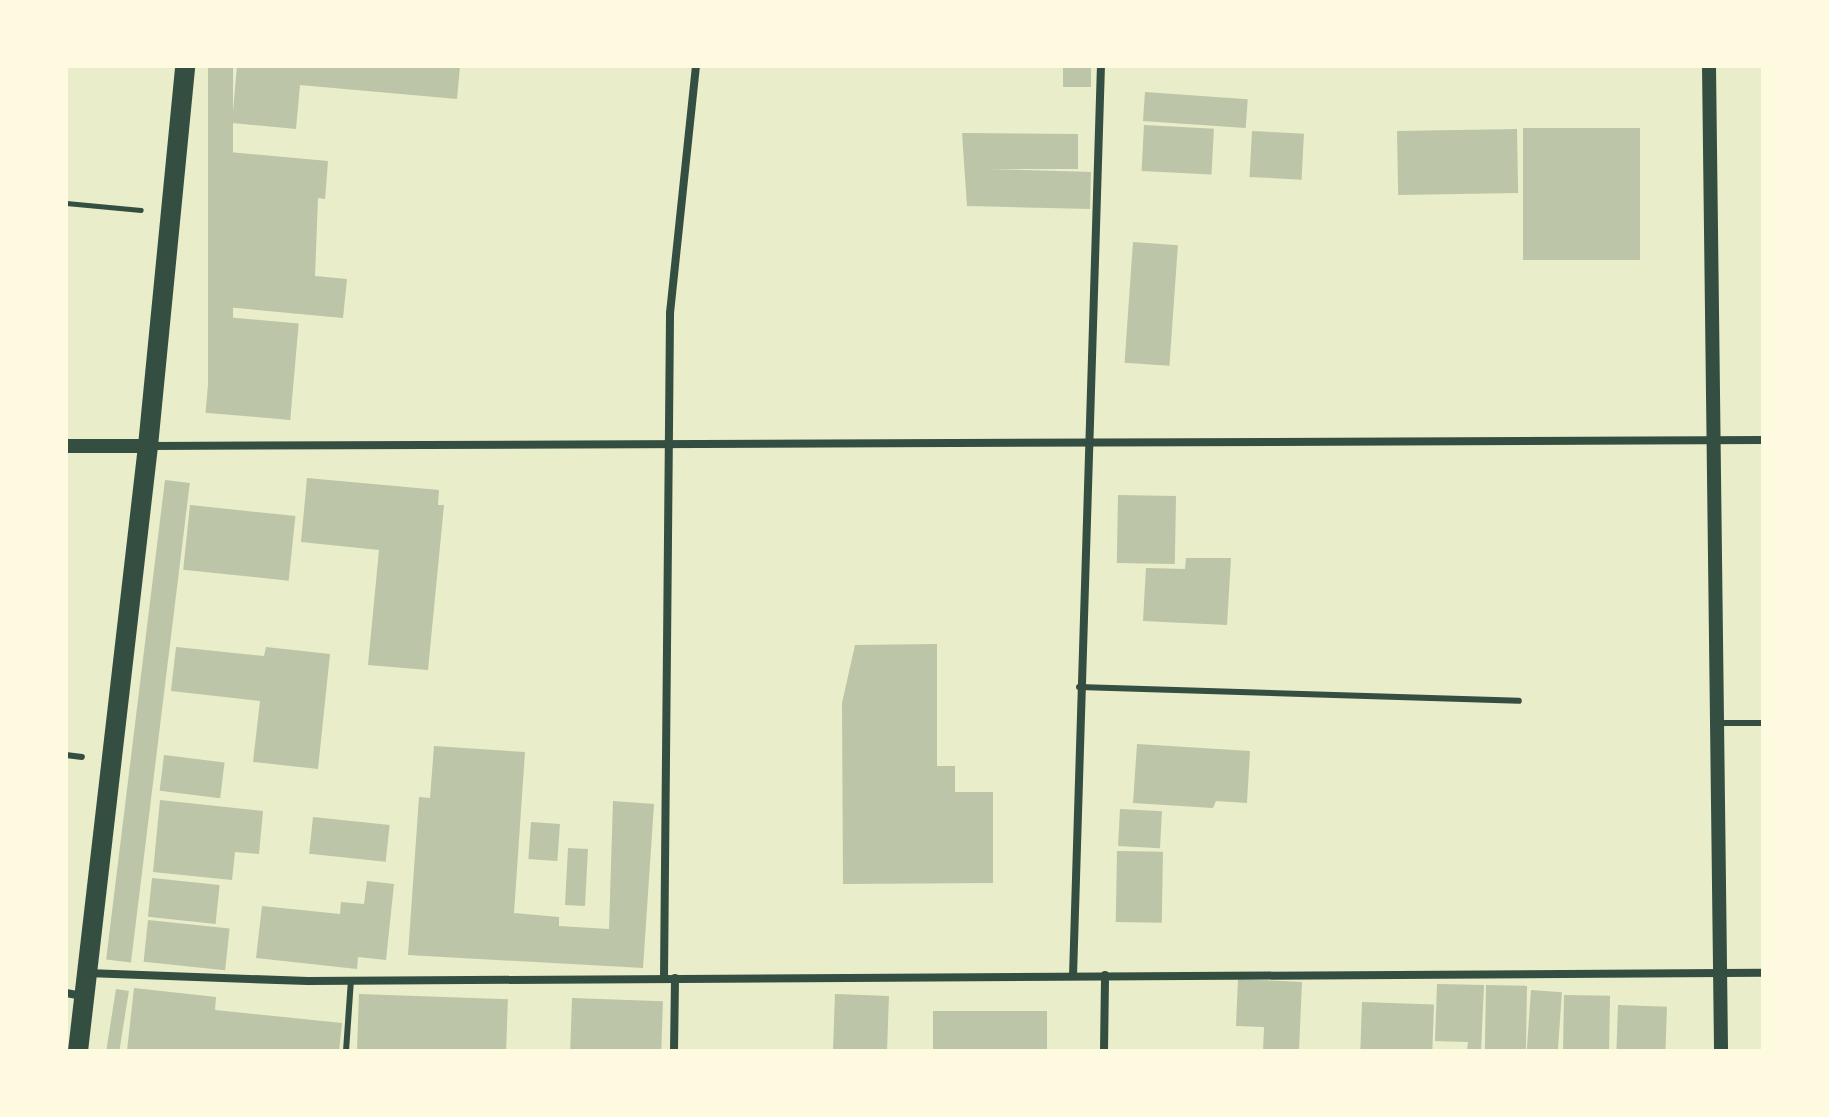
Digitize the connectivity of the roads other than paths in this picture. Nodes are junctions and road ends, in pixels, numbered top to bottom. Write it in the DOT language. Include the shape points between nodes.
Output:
graph roads {
  1 [pos="185,66"];
  2 [pos="696,66"];
  3 [pos="1101,66"];
  4 [pos="1709,66"];
  5 [pos="1763,440"];
  6 [pos="1716,441"];
  7 [pos="1088,443"];
  8 [pos="66,446"];
  9 [pos="148,446"];
  10 [pos="669,446"];
  11 [pos="1079,687"];
  12 [pos="1519,701"];
  13 [pos="1718,723"];
  14 [pos="1763,723"];
  15 [pos="66,755"];
  16 [pos="82,757"];
  17 [pos="86,973"];
  18 [pos="1720,973"];
  19 [pos="1763,973"];
  20 [pos="1105,975"];
  21 [pos="1073,976"];
  22 [pos="664,978"];
  23 [pos="675,978"];
  24 [pos="351,980"];
  25 [pos="75,994"];
  26 [pos="78,1051"];
  27 [pos="346,1051"];
  28 [pos="674,1051"];
  29 [pos="1104,1051"];
  30 [pos="1721,1051"];
  1 -- 9 [label="main road"];
  2 -- 10 [label="street" via="670,313"];
  3 -- 7 [label="street"];
  4 -- 6 [label="street"];
  5 -- 6 [label="street"];
  6 -- 7 [label="street"];
  6 -- 13 [label="street"];
  7 -- 10 [label="street"];
  7 -- 11 [label="street"];
  8 -- 9 [label="street"];
  9 -- 10 [label="street"];
  9 -- 17 [label="main road"];
  10 -- 22 [label="street"];
  11 -- 12 [label="lane"];
  11 -- 21 [label="street"];
  13 -- 14 [label="lane"];
  13 -- 18 [label="street"];
  15 -- 16 [label="lane"];
  17 -- 24 [label="street"];
  17 -- 25 [label="main road"];
  18 -- 19 [label="street"];
  18 -- 20 [label="street"];
  18 -- 30 [label="street"];
  20 -- 21 [label="street"];
  20 -- 29 [label="street"];
  21 -- 23 [label="street"];
  22 -- 23 [label="street"];
  22 -- 24 [label="street"];
  23 -- 28 [label="street"];
  24 -- 27 [label="lane"];
  25 -- 26 [label="main road"];
}
